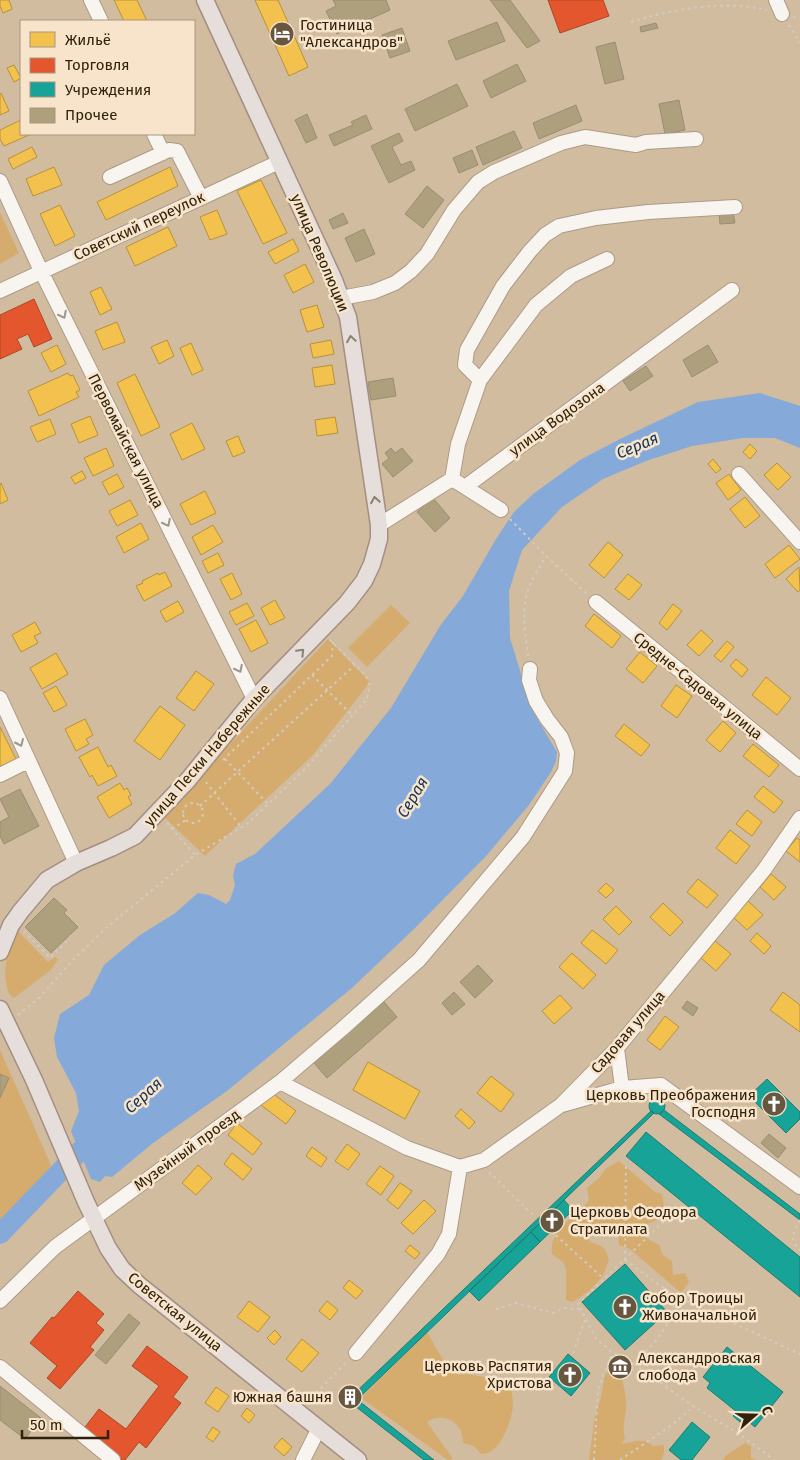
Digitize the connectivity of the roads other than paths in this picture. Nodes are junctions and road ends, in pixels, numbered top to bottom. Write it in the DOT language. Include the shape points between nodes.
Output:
graph roads {
  1 [pos="91,0"];
  2 [pos="205,0"];
  3 [pos="776,0"];
  4 [pos="782,14"];
  5 [pos="101,20"];
  6 [pos="154,135"];
  7 [pos="696,139"];
  8 [pos="163,153"];
  9 [pos="279,162"];
  10 [pos="110,177"];
  11 [pos="0,181"];
  12 [pos="201,198"];
  13 [pos="735,207"];
  14 [pos="607,259"];
  15 [pos="41,271"];
  16 [pos="732,290"];
  17 [pos="0,291"];
  18 [pos="340,298"];
  19 [pos="480,380"];
  20 [pos="739,474"];
  21 [pos="452,479"];
  22 [pos="465,487"];
  23 [pos="501,510"];
  24 [pos="379,525"];
  25 [pos="800,542"];
  26 [pos="364,581"];
  27 [pos="596,602"];
  28 [pos="530,669"];
  29 [pos="254,699"];
  30 [pos="1,705"];
  31 [pos="28,761"];
  32 [pos="800,769"];
  33 [pos="0,775"];
  34 [pos="800,818"];
  35 [pos="76,862"];
  36 [pos="12,930"];
  37 [pos="0,952"];
  38 [pos="4,1011"];
  39 [pos="617,1048"];
  40 [pos="280,1082"];
  41 [pos="622,1088"];
  42 [pos="561,1105"];
  43 [pos="460,1167"];
  44 [pos="800,1187"];
  45 [pos="94,1218"];
  46 [pos="0,1301"];
  47 [pos="356,1353"];
  48 [pos="0,1367"];
  49 [pos="319,1428"];
  50 [pos="113,1460"];
  51 [pos="303,1460"];
  52 [pos="358,1460"];
  1 -- 5 [label="street"];
  2 -- 9 [label="main road, улица Революции"];
  3 -- 4 [label="street"];
  6 -- 8 [label="street"];
  7 -- 18 [label="street" via="636,145 585,137 562,143 494,172 478,182 460,203 427,254 411,271 395,283 373,292"];
  8 -- 10 [label="street"];
  8 -- 12 [label="street" via="177,151"];
  9 -- 12 [label="street, Советский переулок"];
  9 -- 18 [label="main road, улица Революции"];
  11 -- 15 [label="street, Первомайская улица"];
  12 -- 15 [label="street, Советский переулок"];
  13 -- 19 [label="street" via="596,218 552,230 530,250 504,286 467,350 465,364"];
  14 -- 19 [label="street" via="571,276 536,305"];
  15 -- 17 [label="street, Советский переулок"];
  15 -- 29 [label="street, Первомайская улица, one-way"];
  16 -- 22 [label="street, улица Водозона"];
  24 -- 18 [label="main road, улица Революции, one-way" via="348,317"];
  19 -- 21 [label="street" via="458,444"];
  20 -- 25 [label="street"];
  21 -- 22 [label="street"];
  21 -- 24 [label="street"];
  22 -- 23 [label="street"];
  24 -- 26 [label="main road, улица Революции" via="379,539"];
  29 -- 26 [label="main road, улица Пески Набережные, one-way" via="347,603"];
  27 -- 32 [label="street, Средне-Садовая улица"];
  28 -- 40 [label="street, Музейный проезд" via="529,680 536,701 561,737 567,753 565,771 523,837 419,960"];
  29 -- 35 [label="main road, улица Пески Набережные" via="188,780 135,836"];
  30 -- 31 [label="street, one-way"];
  31 -- 33 [label="street"];
  31 -- 35 [label="street"];
  34 -- 39 [label="street, Садовая улица" via="764,870"];
  35 -- 36 [label="main road, улица Пески Набережные" via="47,880 21,911"];
  36 -- 37 [label="main road, улица Пески Набережные"];
  38 -- 45 [label="main road, Советская улица"];
  39 -- 41 [label="street"];
  39 -- 42 [label="street, Садовая улица"];
  40 -- 43 [label="street" via="407,1148"];
  40 -- 45 [label="street, Музейный проезд"];
  41 -- 42 [label="street"];
  41 -- 44 [label="street" via="661,1085"];
  42 -- 43 [label="street, Садовая улица" via="484,1160"];
  43 -- 47 [label="street" via="449,1234 442,1248"];
  45 -- 46 [label="street, Музейный проезд" via="55,1247"];
  45 -- 49 [label="main road, Советская улица" via="122,1269 139,1285"];
  48 -- 50 [label="street"];
  49 -- 51 [label="street"];
  49 -- 52 [label="main road, Советская улица"];
}
